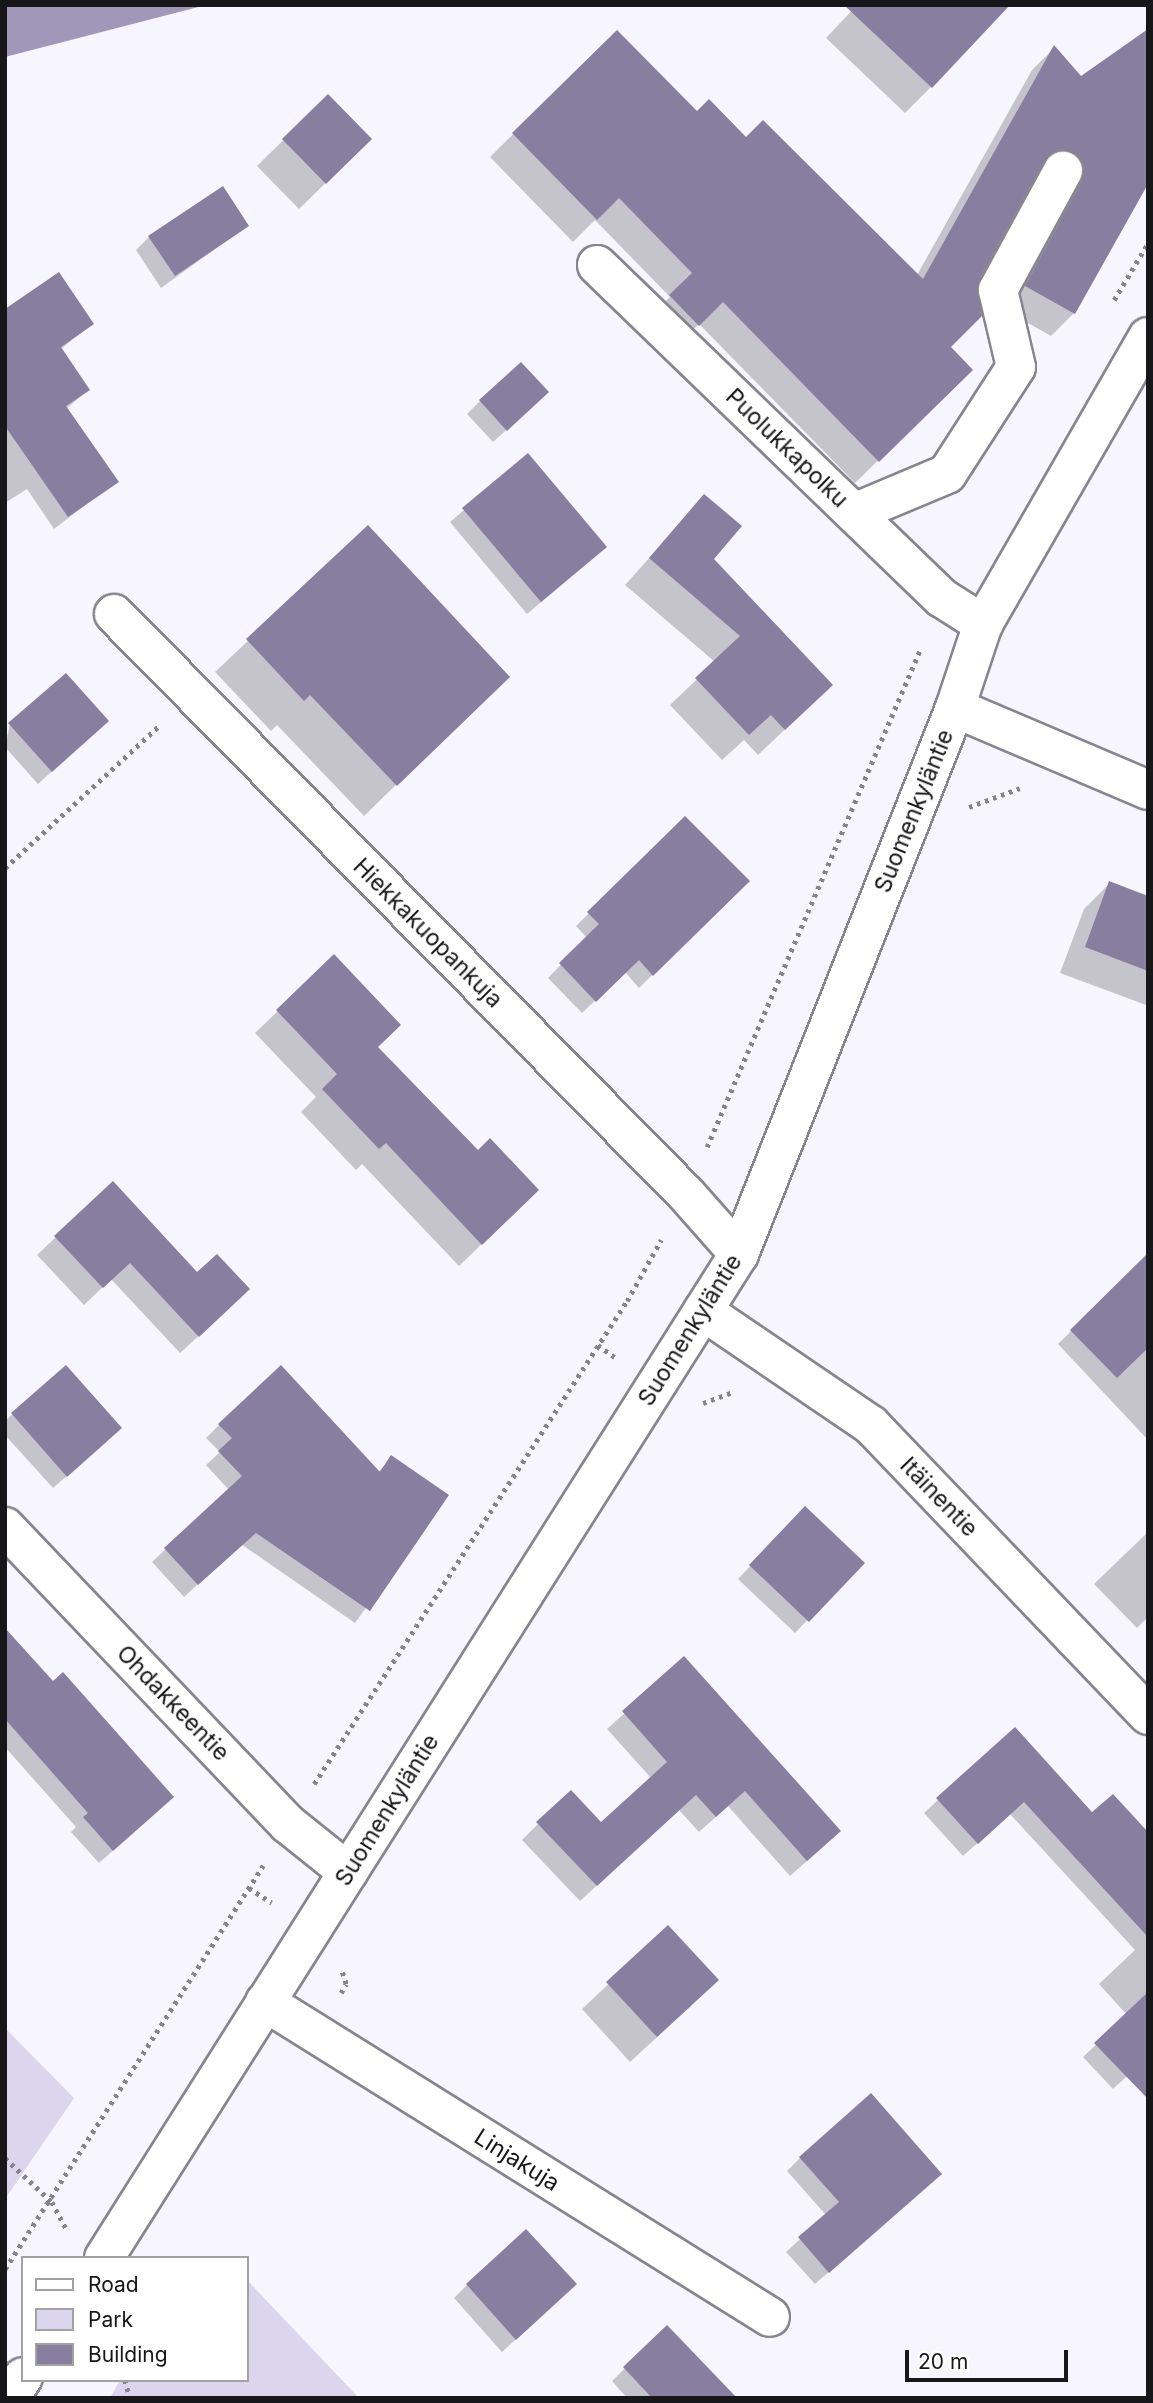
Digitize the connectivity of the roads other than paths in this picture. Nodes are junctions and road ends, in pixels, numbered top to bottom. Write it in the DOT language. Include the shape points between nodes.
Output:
graph roads {
  1 [pos="1063,171"];
  2 [pos="597,265"];
  3 [pos="1148,337"];
  4 [pos="854,513"];
  5 [pos="114,614"];
  6 [pos="983,624"];
  7 [pos="955,708"];
  8 [pos="1148,790"];
  9 [pos="739,1254"];
  10 [pos="703,1311"];
  11 [pos="5,1527"];
  12 [pos="1148,1714"];
  13 [pos="348,1872"];
  14 [pos="265,2002"];
  15 [pos="105,2256"];
  16 [pos="770,2317"];
  17 [pos="21,2380"];
  18 [pos="9,2398"];
  1 -- 4 [label="street" via="998,290 1016,368 947,474"];
  2 -- 4 [label="street, Puolukkapolku"];
  3 -- 6 [label="street, Suomenkyläntie"];
  4 -- 6 [label="street, Puolukkapolku" via="942,598"];
  5 -- 9 [label="street, Hiekkakuopankuja" via="686,1194"];
  6 -- 7 [label="street, Suomenkyläntie"];
  7 -- 8 [label="street"];
  7 -- 9 [label="street, Suomenkyläntie"];
  9 -- 10 [label="street, Suomenkyläntie"];
  10 -- 12 [label="street, Itäinentie" via="871,1426"];
  10 -- 13 [label="street, Suomenkyläntie"];
  11 -- 13 [label="street, Ohdakkeentie" via="288,1824"];
  13 -- 14 [label="street, Suomenkyläntie"];
  14 -- 15 [label="street, Suomenkyläntie"];
  14 -- 16 [label="street, Linjakuja"];
  17 -- 18 [label="street"];
}
